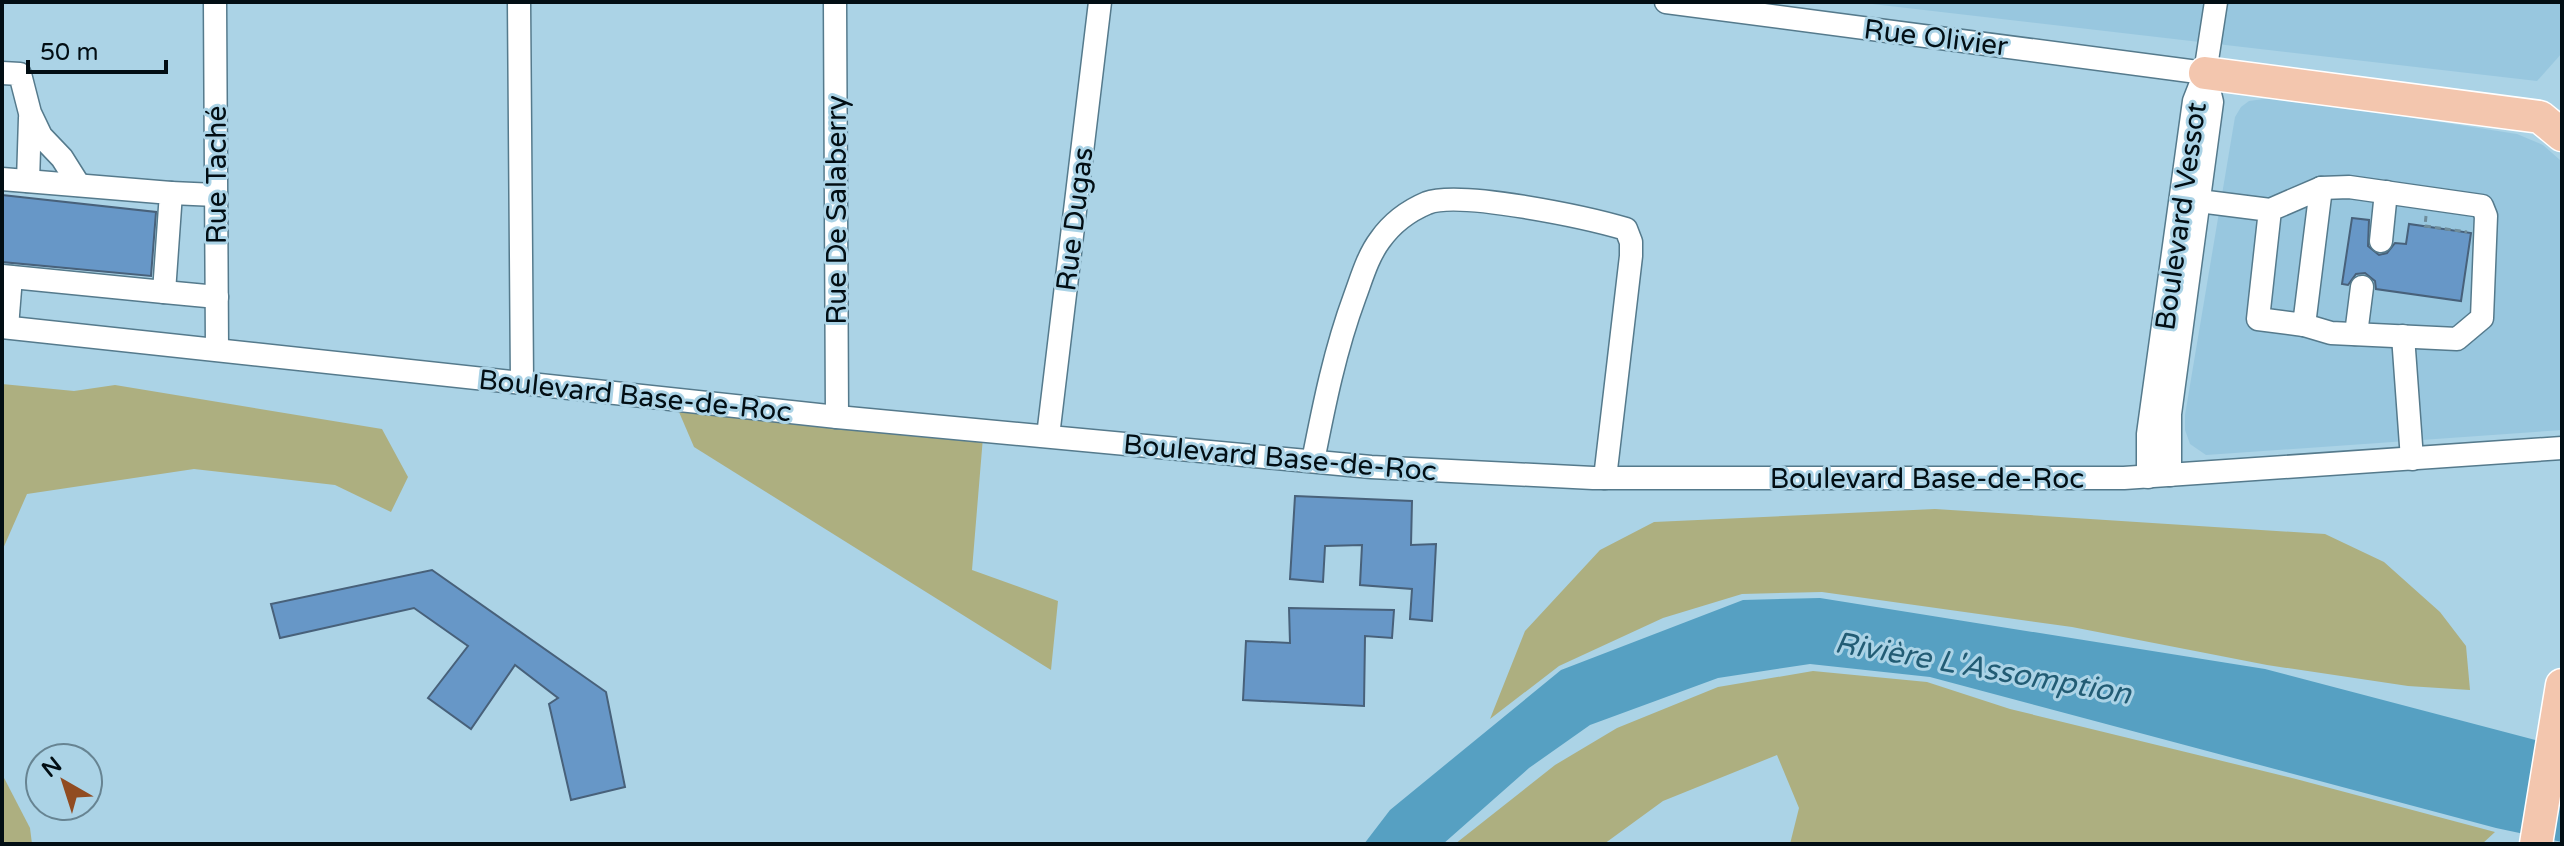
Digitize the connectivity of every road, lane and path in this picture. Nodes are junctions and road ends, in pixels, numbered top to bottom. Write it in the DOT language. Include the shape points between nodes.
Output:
graph roads {
  1 [pos="215,2"];
  2 [pos="519,2"];
  3 [pos="835,2"];
  4 [pos="1100,2"];
  5 [pos="1666,2"];
  6 [pos="2216,2"];
  7 [pos="2,73"];
  8 [pos="2205,73"];
  9 [pos="30,113"];
  10 [pos="2555,120"];
  11 [pos="2,179"];
  12 [pos="28,181"];
  13 [pos="79,185"];
  14 [pos="2321,188"];
  15 [pos="2386,192"];
  16 [pos="171,193"];
  17 [pos="216,195"];
  18 [pos="2199,201"];
  19 [pos="2270,210"];
  20 [pos="2425,226"];
  21 [pos="2471,233"];
  22 [pos="2381,241"];
  23 [pos="6,277"];
  24 [pos="2362,287"];
  25 [pos="164,292"];
  26 [pos="217,297"];
  27 [pos="2304,325"];
  28 [pos="4,327"];
  29 [pos="2356,334"];
  30 [pos="2403,336"];
  31 [pos="217,349"];
  32 [pos="522,382"];
  33 [pos="837,417"];
  34 [pos="1048,436"];
  35 [pos="2562,448"];
  36 [pos="2412,459"];
  37 [pos="1313,461"];
  38 [pos="2159,476"];
  39 [pos="1605,478"];
  40 [pos="2560,694"];
  41 [pos="2536,844"];
  1 -- 17 [label="street, Rue Taché"];
  2 -- 32 [label="street"];
  3 -- 33 [label="street, Rue De Salaberry"];
  4 -- 34 [label="street, Rue Dugas"];
  5 -- 8 [label="street, Rue Olivier"];
  6 -- 8 [label="street"];
  7 -- 9 [label="street" via="20,74"];
  8 -- 10 [label="highway"];
  8 -- 18 [label="street, Boulevard Vessot" via="2212,102"];
  8 -- 38 [label="street, Boulevard Vessot" via="2194,101 2148,434"];
  9 -- 12 [label="street"];
  9 -- 13 [label="street"];
  11 -- 12 [label="street"];
  12 -- 13 [label="street"];
  13 -- 16 [label="street"];
  14 -- 15 [label="street"];
  14 -- 19 [label="street"];
  14 -- 27 [label="street"];
  15 -- 22 [label="street"];
  15 -- 30 [label="street" via="2479,205 2486,211 2482,318 2457,339"];
  16 -- 17 [label="street"];
  16 -- 25 [label="street"];
  17 -- 26 [label="street, Rue Taché"];
  18 -- 19 [label="street"];
  18 -- 38 [label="street, Boulevard Vessot"];
  19 -- 27 [label="street" via="2258,319"];
  20 -- 21 [label="path"];
  23 -- 25 [label="street"];
  23 -- 28 [label="street"];
  24 -- 29 [label="street"];
  25 -- 26 [label="street"];
  26 -- 31 [label="street, Rue Taché"];
  27 -- 29 [label="street"];
  28 -- 31 [label="street, Boulevard Base-de-Roc"];
  29 -- 30 [label="street"];
  30 -- 36 [label="street"];
  31 -- 32 [label="street, Boulevard Base-de-Roc"];
  32 -- 33 [label="street, Boulevard Base-de-Roc"];
  33 -- 34 [label="street, Boulevard Base-de-Roc"];
  34 -- 37 [label="street, Boulevard Base-de-Roc"];
  35 -- 36 [label="street, Boulevard Base-de-Roc"];
  36 -- 38 [label="street, Boulevard Base-de-Roc"];
  37 -- 39 [label="street, Boulevard Base-de-Roc"];
  37 -- 39 [label="street" via="1348,315 1379,241 1403,215 1430,202 1462,199 1626,229 1631,256"];
  38 -- 39 [label="street, Boulevard Base-de-Roc"];
  40 -- 41 [label="highway"];
}
